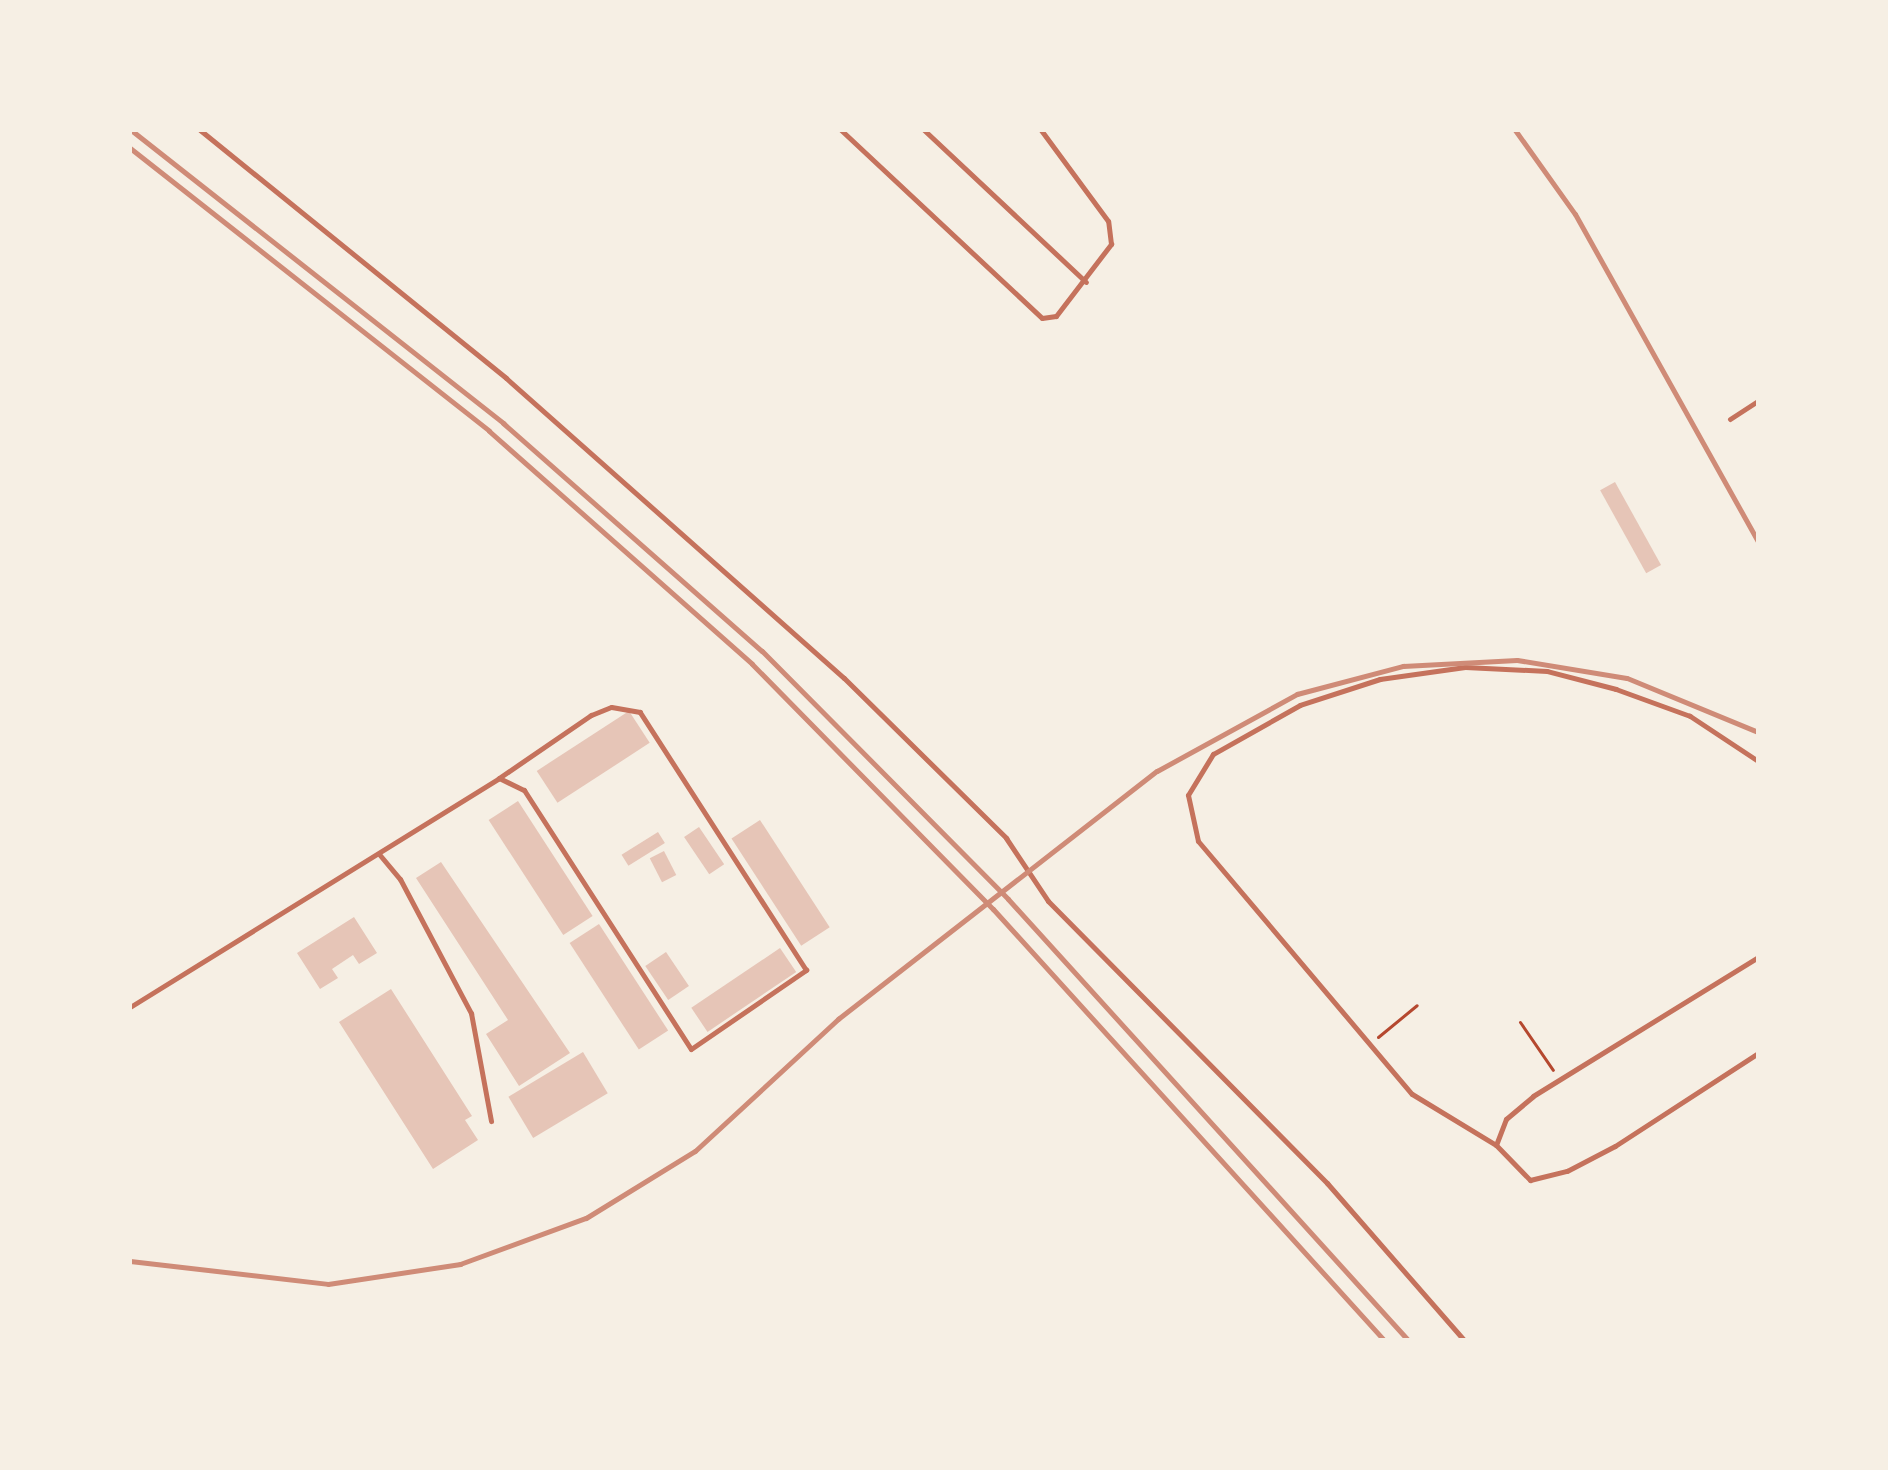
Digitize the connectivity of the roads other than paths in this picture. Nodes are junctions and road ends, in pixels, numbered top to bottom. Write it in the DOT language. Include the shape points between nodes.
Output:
graph roads {
  1 [pos="200,130"];
  2 [pos="841,130"];
  3 [pos="924,130"];
  4 [pos="1041,130"];
  5 [pos="1086,282"];
  6 [pos="1758,401"];
  7 [pos="1730,419"];
  8 [pos="1758,761"];
  9 [pos="499,778"];
  10 [pos="379,854"];
  11 [pos="1758,957"];
  12 [pos="130,1007"];
  13 [pos="1758,1053"];
  14 [pos="491,1121"];
  15 [pos="1496,1145"];
  16 [pos="1464,1340"];
  1 -- 16 [label="lane" via="506,378 844,678 1006,838 1048,901 1327,1183"];
  2 -- 5 [label="lane" via="1042,318 1056,316"];
  3 -- 5 [label="lane"];
  4 -- 5 [label="lane" via="1108,221 1109,252"];
  6 -- 7 [label="lane"];
  8 -- 15 [label="lane" via="1690,716 1616,689 1547,671 1465,667 1380,679 1300,705 1213,754 1188,795 1198,841 1429,1109"];
  9 -- 9 [label="lane" via="524,790 691,1049 806,970 640,712 611,707 591,715"];
  9 -- 10 [label="lane"];
  10 -- 12 [label="lane"];
  10 -- 14 [label="lane" via="400,879 471,1013"];
  11 -- 15 [label="lane" via="1559,1080 1506,1119"];
  13 -- 15 [label="lane" via="1567,1171 1530,1180"];
}
